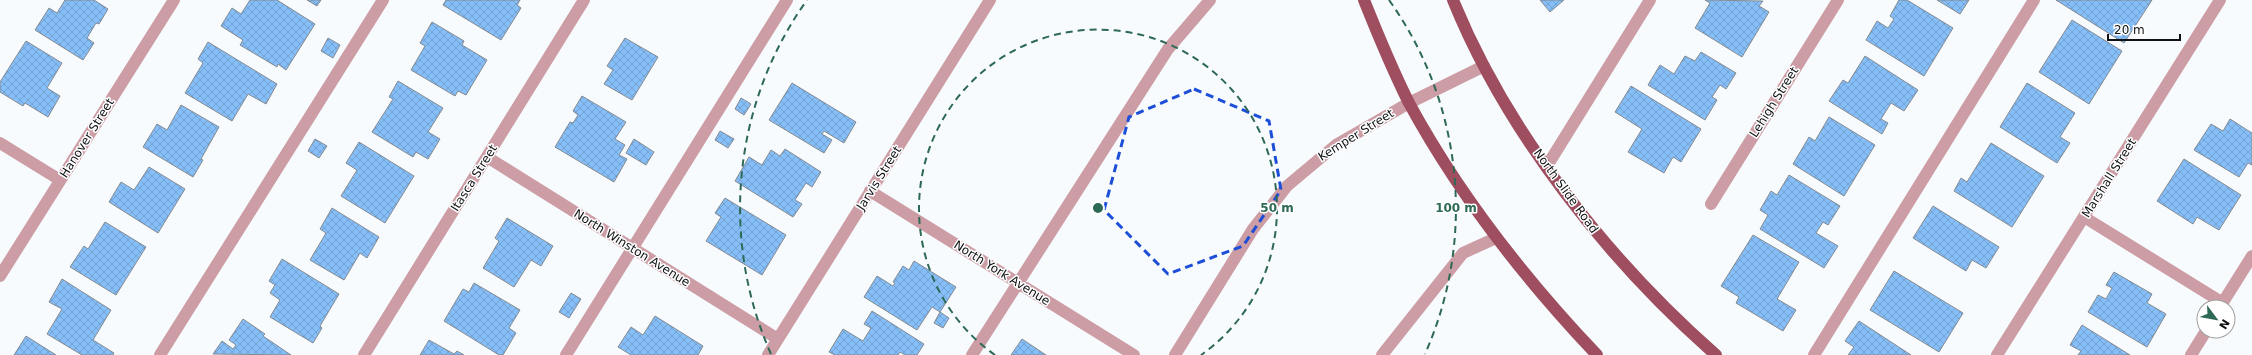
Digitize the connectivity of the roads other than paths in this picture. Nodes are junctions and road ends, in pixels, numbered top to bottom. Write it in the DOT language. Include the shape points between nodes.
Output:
graph roads {
  1 [pos="174,0"];
  2 [pos="383,0"];
  3 [pos="584,0"];
  4 [pos="788,0"];
  5 [pos="990,0"];
  6 [pos="1210,0"];
  7 [pos="1364,0"];
  8 [pos="1453,0"];
  9 [pos="1650,0"];
  10 [pos="1838,0"];
  11 [pos="2034,0"];
  12 [pos="2220,0"];
  13 [pos="1484,66"];
  14 [pos="1409,102"];
  15 [pos="0,143"];
  16 [pos="487,157"];
  17 [pos="1547,166"];
  18 [pos="60,180"];
  19 [pos="870,191"];
  20 [pos="1711,204"];
  21 [pos="2084,217"];
  22 [pos="1496,238"];
  23 [pos="633,248"];
  24 [pos="2252,256"];
  25 [pos="0,276"];
  26 [pos="1017,282"];
  27 [pos="2213,299"];
  28 [pos="2226,299"];
  29 [pos="778,339"];
  30 [pos="2201,339"];
  31 [pos="160,355"];
  32 [pos="364,355"];
  33 [pos="566,355"];
  34 [pos="768,355"];
  35 [pos="972,355"];
  36 [pos="1134,355"];
  37 [pos="1175,355"];
  38 [pos="1382,355"];
  39 [pos="1597,355"];
  40 [pos="1716,355"];
  41 [pos="1814,355"];
  42 [pos="1997,355"];
  43 [pos="2191,355"];
  1 -- 18 [label="street, Hanover Street"];
  2 -- 31 [label="street"];
  3 -- 16 [label="street, Itasca Street"];
  4 -- 23 [label="street"];
  5 -- 19 [label="street, Jarvis Street"];
  6 -- 26 [label="street" via="1168,49"];
  7 -- 14 [label="main road"];
  8 -- 13 [label="main road, North Slide Road"];
  9 -- 17 [label="street"];
  10 -- 20 [label="street, Lehigh Street"];
  11 -- 41 [label="street"];
  12 -- 21 [label="street, Marshall Street"];
  13 -- 14 [label="street, Kemper Street"];
  13 -- 17 [label="main road, North Slide Road"];
  14 -- 22 [label="main road" via="1444,163"];
  14 -- 37 [label="street, Kemper Street" via="1336,145 1287,186 1253,229"];
  15 -- 18 [label="street"];
  16 -- 23 [label="street, North Winston Avenue"];
  16 -- 32 [label="street, Itasca Street"];
  17 -- 40 [label="main road, North Slide Road" via="1601,238 1646,289"];
  18 -- 25 [label="street, Hanover Street"];
  19 -- 26 [label="street, North York Avenue"];
  19 -- 29 [label="street, Jarvis Street"];
  21 -- 27 [label="street"];
  21 -- 42 [label="street, Marshall Street"];
  22 -- 38 [label="street" via="1463,253"];
  22 -- 39 [label="main road" via="1552,309"];
  23 -- 29 [label="street, North Winston Avenue"];
  23 -- 33 [label="street"];
  24 -- 28 [label="street"];
  26 -- 35 [label="street"];
  26 -- 36 [label="street, North York Avenue"];
  29 -- 34 [label="street, Jarvis Street"];
  30 -- 43 [label="street"];
}
